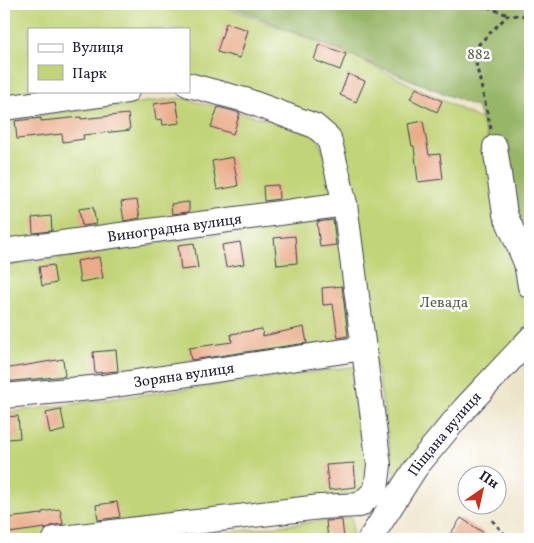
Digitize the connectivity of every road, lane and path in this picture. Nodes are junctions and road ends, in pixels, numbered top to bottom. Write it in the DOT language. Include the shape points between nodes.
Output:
graph roads {
  1 [pos="480,4"];
  2 [pos="508,15"];
  3 [pos="530,16"];
  4 [pos="190,85"];
  5 [pos="121,92"];
  6 [pos="4,108"];
  7 [pos="495,147"];
  8 [pos="345,204"];
  9 [pos="4,251"];
  10 [pos="530,286"];
  11 [pos="530,339"];
  12 [pos="364,348"];
  13 [pos="4,396"];
  14 [pos="492,520"];
  15 [pos="54,539"];
  16 [pos="370,539"];
  17 [pos="509,539"];
  1 -- 2 [label="path"];
  2 -- 3 [label="path"];
  2 -- 7 [label="path" via="473,50"];
  4 -- 8 [label="street" via="245,100 315,126 328,138"];
  5 -- 6 [label="street"];
  7 -- 10 [label="street" via="505,214 526,263"];
  8 -- 9 [label="street, Виноградна вулиця"];
  8 -- 12 [label="street"];
  11 -- 16 [label="street, Піщана вулиця" via="465,408 416,468"];
  12 -- 13 [label="street, Зоряна вулиця" via="112,386"];
  12 -- 15 [label="street" via="379,465 376,490 360,505"];
  14 -- 17 [label="path"];
}
